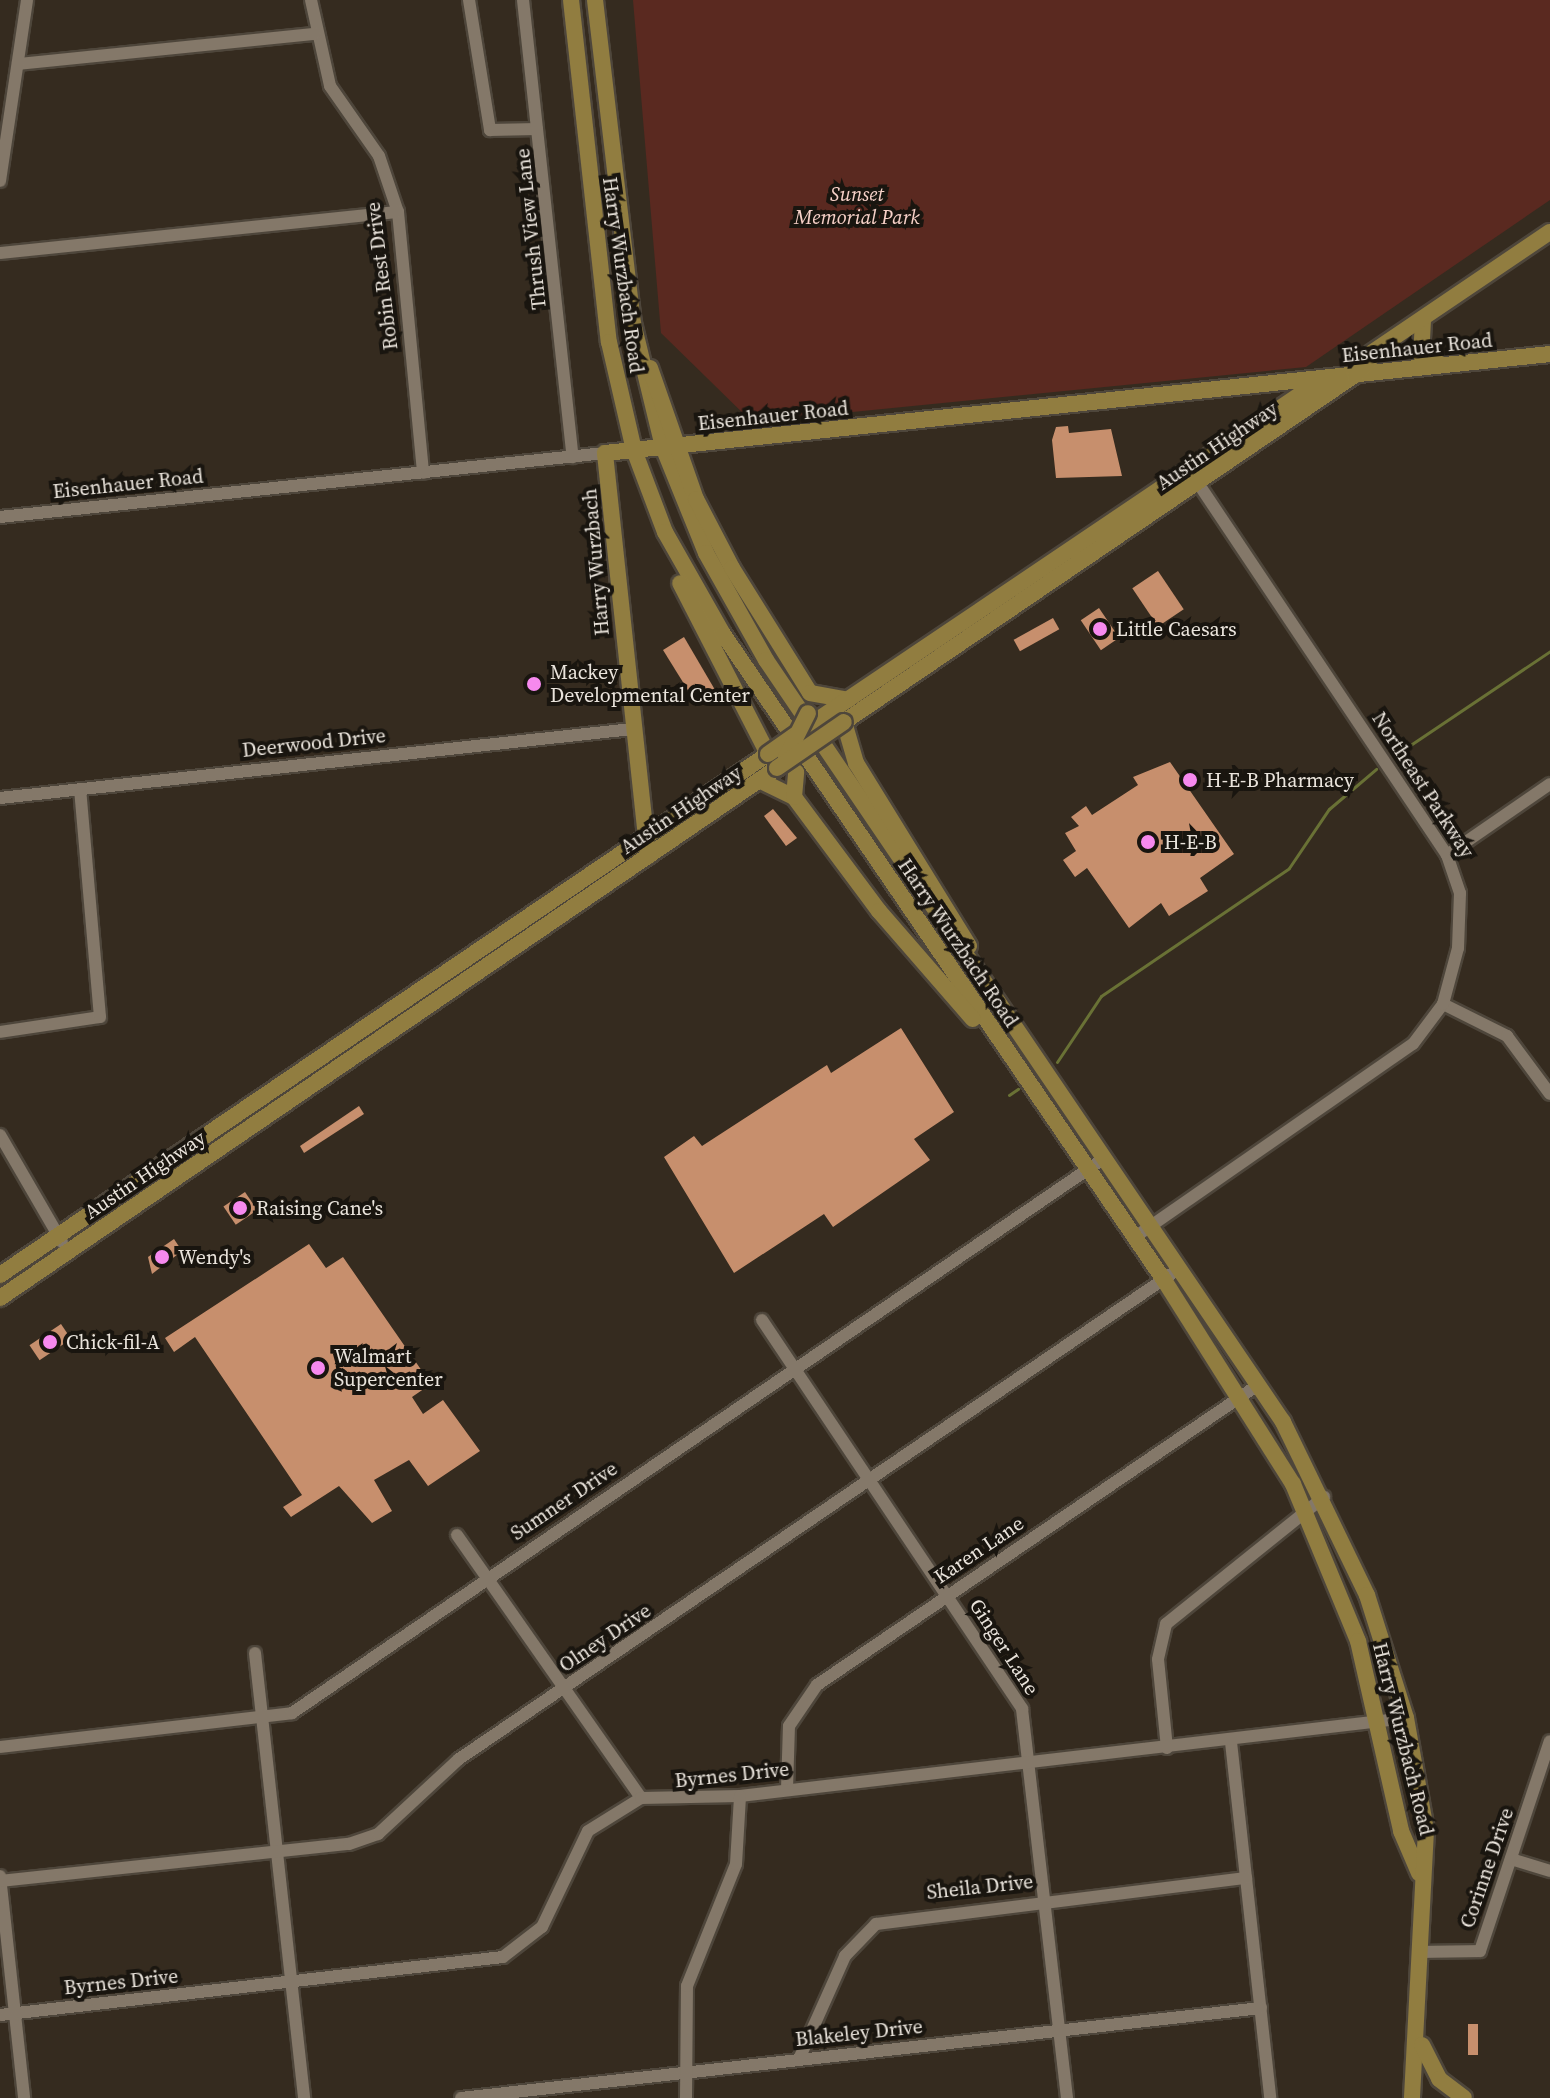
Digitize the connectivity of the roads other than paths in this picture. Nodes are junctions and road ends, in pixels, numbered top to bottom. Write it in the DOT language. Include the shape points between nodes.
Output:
graph roads {
  1 [pos="27,0"];
  2 [pos="311,0"];
  3 [pos="469,0"];
  4 [pos="523,0"];
  5 [pos="571,0"];
  6 [pos="595,0"];
  7 [pos="314,34"];
  8 [pos="18,64"];
  9 [pos="537,129"];
  10 [pos="0,181"];
  11 [pos="398,212"];
  12 [pos="1550,232"];
  13 [pos="0,253"];
  14 [pos="1423,320"];
  15 [pos="1379,349"];
  16 [pos="1550,354"];
  17 [pos="1444,365"];
  18 [pos="1355,375"];
  19 [pos="1324,378"];
  20 [pos="671,446"];
  21 [pos="634,450"];
  22 [pos="605,453"];
  23 [pos="573,457"];
  24 [pos="423,473"];
  25 [pos="1198,483"];
  26 [pos="0,517"];
  27 [pos="665,532"];
  28 [pos="927,653"];
  29 [pos="810,693"];
  30 [pos="848,700"];
  31 [pos="751,711"];
  32 [pos="844,722"];
  33 [pos="632,729"];
  34 [pos="798,743"];
  35 [pos="856,763"];
  36 [pos="759,780"];
  37 [pos="1550,784"];
  38 [pos="80,790"];
  39 [pos="794,797"];
  40 [pos="0,798"];
  41 [pos="643,838"];
  42 [pos="1447,855"];
  43 [pos="648,856"];
  44 [pos="938,964"];
  45 [pos="980,977"];
  46 [pos="1443,1004"];
  47 [pos="1013,1026"];
  48 [pos="0,1032"];
  49 [pos="1550,1094"];
  50 [pos="0,1135"];
  51 [pos="1103,1159"];
  52 [pos="1089,1170"];
  53 [pos="1151,1227"];
  54 [pos="58,1235"];
  55 [pos="1135,1237"];
  56 [pos="68,1252"];
  57 [pos="1180,1268"];
  58 [pos="0,1275"];
  59 [pos="1164,1280"];
  60 [pos="0,1298"];
  61 [pos="762,1320"];
  62 [pos="794,1371"];
  63 [pos="1258,1385"];
  64 [pos="1241,1399"];
  65 [pos="870,1481"];
  66 [pos="1324,1497"];
  67 [pos="1307,1518"];
  68 [pos="457,1535"];
  69 [pos="486,1578"];
  70 [pos="947,1596"];
  71 [pos="255,1653"];
  72 [pos="563,1691"];
  73 [pos="1406,1718"];
  74 [pos="263,1720"];
  75 [pos="1380,1724"];
  76 [pos="1550,1741"];
  77 [pos="1231,1742"];
  78 [pos="0,1747"];
  79 [pos="1167,1748"];
  80 [pos="1032,1762"];
  81 [pos="787,1789"];
  82 [pos="740,1796"];
  83 [pos="641,1798"];
  84 [pos="278,1852"];
  85 [pos="1511,1859"];
  86 [pos="1550,1871"];
  87 [pos="1419,1874"];
  88 [pos="1246,1878"];
  89 [pos="0,1879"];
  90 [pos="1047,1900"];
  91 [pos="1422,1952"];
  92 [pos="292,1984"];
  93 [pos="1261,2008"];
  94 [pos="15,2013"];
  95 [pos="0,2015"];
  96 [pos="1060,2031"];
  97 [pos="1420,2039"];
  98 [pos="799,2059"];
  99 [pos="683,2074"];
  100 [pos="24,2098"];
  101 [pos="304,2098"];
  102 [pos="461,2098"];
  103 [pos="686,2098"];
  104 [pos="1067,2098"];
  105 [pos="1270,2098"];
  106 [pos="1412,2098"];
  107 [pos="1464,2098"];
  1 -- 8 [label="street"];
  2 -- 7 [label="street, Robin Rest Drive"];
  3 -- 9 [label="street" via="490,130"];
  4 -- 9 [label="street, Thrush View Lane"];
  5 -- 21 [label="main road, Harry Wurzbach Road" via="605,313"];
  6 -- 20 [label="main road, Harry Wurzbach Road" via="637,345"];
  7 -- 8 [label="street"];
  7 -- 11 [label="street, Robin Rest Drive" via="330,86 384,165"];
  8 -- 10 [label="street"];
  9 -- 23 [label="street, Thrush View Lane"];
  11 -- 13 [label="street"];
  11 -- 24 [label="street, Robin Rest Drive"];
  12 -- 14 [label="main road, Austin Highway"];
  14 -- 15 [label="main road, Austin Highway"];
  14 -- 17 [label="main road" via="1421,355"];
  15 -- 18 [label="main road, Austin Highway"];
  15 -- 19 [label="main road, Austin Highway"];
  16 -- 17 [label="main road, Eisenhauer Road"];
  17 -- 18 [label="main road, Eisenhauer Road"];
  18 -- 19 [label="main road, Eisenhauer Road"];
  18 -- 25 [label="main road, Austin Highway"];
  19 -- 20 [label="main road, Eisenhauer Road"];
  19 -- 28 [label="main road, Austin Highway"];
  20 -- 21 [label="main road, Eisenhauer Road"];
  20 -- 29 [label="main road" via="721,546"];
  20 -- 45 [label="main road, Harry Wurzbach Road" via="700,541 766,660"];
  21 -- 22 [label="main road, Eisenhauer Road"];
  21 -- 27 [label="main road, Harry Wurzbach Road"];
  22 -- 23 [label="street, Eisenhauer Road"];
  22 -- 33 [label="main road, Harry Wurzbach"];
  23 -- 24 [label="street, Eisenhauer Road"];
  24 -- 26 [label="street, Eisenhauer Road"];
  25 -- 28 [label="main road, Austin Highway"];
  25 -- 42 [label="street, Northeast Parkway"];
  27 -- 31 [label="main road" via="671,566"];
  27 -- 44 [label="main road, Harry Wurzbach Road" via="723,634"];
  28 -- 30 [label="main road, Austin Highway"];
  28 -- 32 [label="main road, Austin Highway" via="934,656"];
  29 -- 30 [label="main road"];
  29 -- 34 [label="main road, bridge"];
  30 -- 34 [label="main road, Austin Highway"];
  31 -- 34 [label="main road"];
  31 -- 34 [label="main road"];
  32 -- 34 [label="main road, Austin Highway, bridge"];
  32 -- 35 [label="main road"];
  33 -- 38 [label="street, Deerwood Drive"];
  33 -- 41 [label="main road, Harry Wurzbach"];
  34 -- 35 [label="main road"];
  34 -- 36 [label="main road, Austin Highway"];
  34 -- 39 [label="main road"];
  34 -- 41 [label="main road, Austin Highway" via="730,779"];
  35 -- 45 [label="main road" via="964,934"];
  36 -- 39 [label="main road"];
  36 -- 43 [label="main road, Austin Highway"];
  37 -- 42 [label="street"];
  38 -- 40 [label="street, Deerwood Drive"];
  38 -- 48 [label="street" via="100,1017"];
  39 -- 44 [label="main road"];
  41 -- 43 [label="main road, Harry Wurzbach"];
  41 -- 54 [label="main road, Austin Highway"];
  42 -- 46 [label="street, Northeast Parkway" via="1461,911"];
  43 -- 56 [label="main road, Austin Highway"];
  44 -- 47 [label="main road" via="1001,1025"];
  44 -- 52 [label="main road, Harry Wurzbach Road" via="1006,1050"];
  45 -- 47 [label="main road, Harry Wurzbach Road"];
  46 -- 49 [label="street" via="1507,1036"];
  46 -- 53 [label="street, Northeast Parkway" via="1400,1056"];
  47 -- 51 [label="main road, Harry Wurzbach Road"];
  50 -- 54 [label="street"];
  51 -- 52 [label="street, Sumner Drive"];
  51 -- 53 [label="main road, Harry Wurzbach Road"];
  52 -- 55 [label="main road, Harry Wurzbach Road"];
  52 -- 62 [label="street, Sumner Drive"];
  53 -- 55 [label="street, Northeast Parkway"];
  53 -- 57 [label="main road, Harry Wurzbach Road"];
  54 -- 56 [label="street"];
  54 -- 58 [label="main road, Austin Highway"];
  55 -- 59 [label="main road, Harry Wurzbach Road"];
  56 -- 60 [label="main road, Austin Highway"];
  57 -- 59 [label="street, Olney Drive"];
  57 -- 63 [label="main road, Harry Wurzbach Road"];
  59 -- 64 [label="main road, Harry Wurzbach Road"];
  59 -- 65 [label="street, Olney Drive"];
  61 -- 62 [label="street, Ginger Lane"];
  62 -- 65 [label="street, Ginger Lane"];
  62 -- 69 [label="street, Sumner Drive"];
  63 -- 64 [label="street, Karen Lane"];
  63 -- 66 [label="main road, Harry Wurzbach Road"];
  64 -- 67 [label="main road, Harry Wurzbach Road"];
  64 -- 70 [label="street, Karen Lane"];
  65 -- 70 [label="street, Ginger Lane"];
  65 -- 72 [label="street, Olney Drive"];
  66 -- 67 [label="street"];
  66 -- 73 [label="main road, Harry Wurzbach Road" via="1369,1601"];
  67 -- 75 [label="main road, Harry Wurzbach Road" via="1341,1589"];
  67 -- 79 [label="street" via="1207,1586 1166,1624 1158,1659"];
  68 -- 69 [label="street"];
  69 -- 72 [label="street"];
  69 -- 74 [label="street, Sumner Drive" via="304,1706"];
  70 -- 80 [label="street, Ginger Lane" via="1022,1709"];
  70 -- 81 [label="street, Karen Lane" via="804,1700 782,1758"];
  71 -- 74 [label="street"];
  72 -- 83 [label="street"];
  72 -- 84 [label="street, Olney Drive" via="459,1759 378,1834"];
  73 -- 75 [label="street, Byrnes Drive"];
  73 -- 87 [label="main road, Harry Wurzbach Road" via="1426,1830"];
  74 -- 78 [label="street, Sumner Drive"];
  74 -- 84 [label="street"];
  75 -- 77 [label="street, Byrnes Drive"];
  75 -- 87 [label="main road, Harry Wurzbach Road" via="1401,1831"];
  76 -- 85 [label="street, Corinne Drive"];
  77 -- 79 [label="street, Byrnes Drive"];
  77 -- 88 [label="street"];
  79 -- 80 [label="street, Byrnes Drive"];
  80 -- 81 [label="street, Byrnes Drive"];
  80 -- 90 [label="street, Ginger Lane"];
  81 -- 82 [label="street, Byrnes Drive"];
  82 -- 83 [label="street, Byrnes Drive"];
  82 -- 99 [label="street" via="736,1864 687,1986"];
  83 -- 92 [label="street, Byrnes Drive" via="588,1831 542,1927 518,1950 487,1961"];
  84 -- 89 [label="street, Olney Drive"];
  84 -- 92 [label="street"];
  85 -- 86 [label="street"];
  85 -- 91 [label="street, Corinne Drive" via="1480,1951"];
  87 -- 91 [label="main road, Harry Wurzbach Road"];
  88 -- 90 [label="street, Sheila Drive"];
  88 -- 93 [label="street"];
  89 -- 94 [label="street"];
  90 -- 96 [label="street, Ginger Lane"];
  90 -- 98 [label="street, Sheila Drive" via="876,1924 845,1956"];
  91 -- 97 [label="main road, Harry Wurzbach Road"];
  92 -- 94 [label="street, Byrnes Drive"];
  92 -- 101 [label="street"];
  93 -- 96 [label="street, Blakeley Drive"];
  93 -- 105 [label="street"];
  94 -- 95 [label="street, Byrnes Drive"];
  94 -- 100 [label="street"];
  96 -- 98 [label="street, Blakeley Drive"];
  96 -- 104 [label="street, Ginger Lane"];
  97 -- 106 [label="main road, Harry Wurzbach Road"];
  97 -- 107 [label="main road" via="1439,2079"];
  98 -- 99 [label="street, Blakeley Drive"];
  99 -- 102 [label="street, Blakeley Drive"];
  99 -- 103 [label="street"];
}
